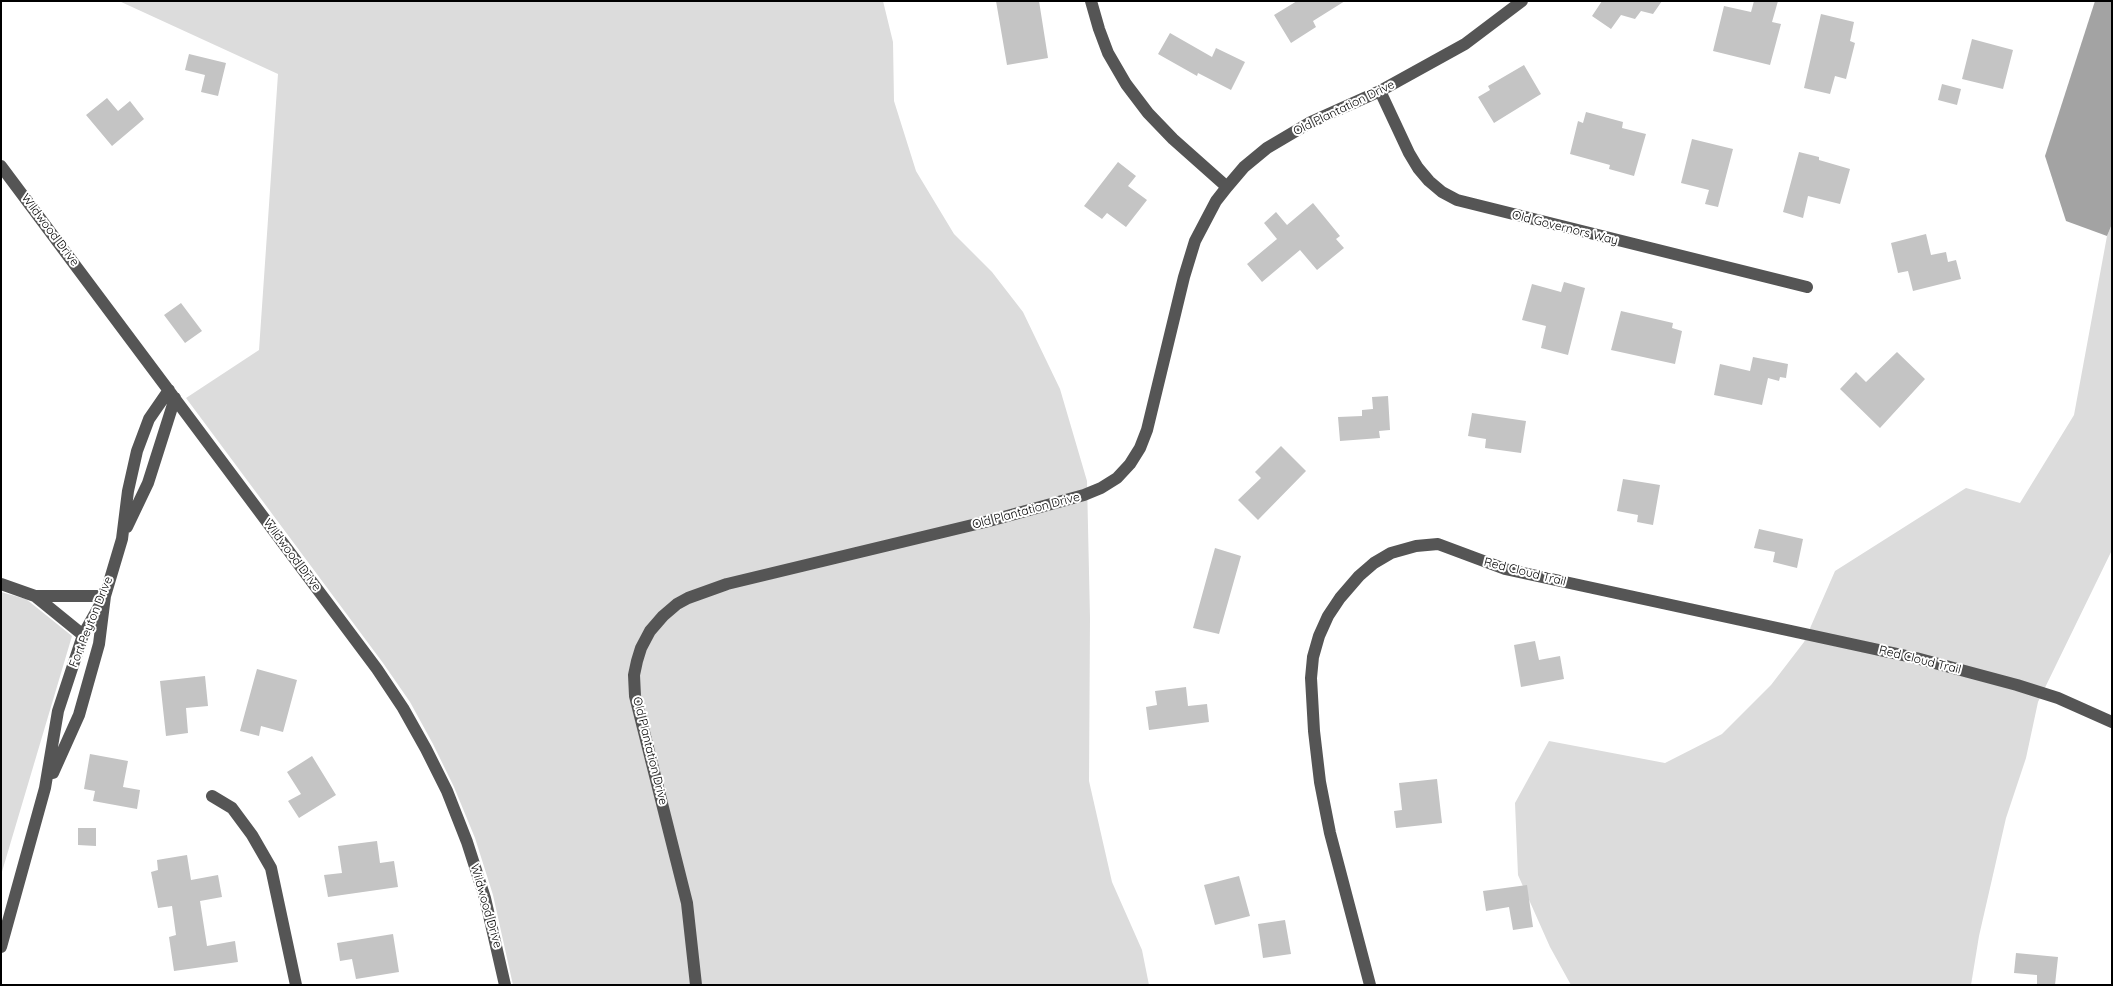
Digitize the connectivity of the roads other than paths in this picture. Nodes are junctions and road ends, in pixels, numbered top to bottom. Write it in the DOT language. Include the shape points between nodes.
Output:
graph roads {
  1 [pos="1090,1"];
  2 [pos="1522,1"];
  3 [pos="1380,91"];
  4 [pos="1,166"];
  5 [pos="1227,187"];
  6 [pos="1807,287"];
  7 [pos="172,394"];
  8 [pos="122,539"];
  9 [pos="1,584"];
  10 [pos="35,596"];
  11 [pos="105,596"];
  12 [pos="83,635"];
  13 [pos="2112,722"];
  14 [pos="46,788"];
  15 [pos="212,796"];
  16 [pos="1,947"];
  17 [pos="296,985"];
  18 [pos="505,985"];
  19 [pos="696,985"];
  20 [pos="1370,985"];
  1 -- 5 [label="street" via="1108,53 1126,84 1173,139"];
  2 -- 3 [label="street, Old Plantation Drive" via="1465,44"];
  3 -- 5 [label="street, Old Plantation Drive" via="1311,122 1267,148"];
  3 -- 6 [label="street, Old Governors Way" via="1418,168 1435,186 1457,200"];
  4 -- 7 [label="street, Wildwood Drive"];
  5 -- 19 [label="street, Old Plantation Drive" via="1195,241 1147,430 1130,464 1117,478 1101,488 1064,501 727,584 677,604 650,631 637,661 634,675 636,696 687,903"];
  7 -- 8 [label="street" via="148,483"];
  7 -- 8 [label="street, Fort Peyton Drive" via="149,419 137,450"];
  7 -- 18 [label="street, Wildwood Drive" via="403,708 447,791 467,842 485,898"];
  8 -- 11 [label="street, Fort Peyton Drive"];
  9 -- 10 [label="street"];
  10 -- 11 [label="street"];
  10 -- 12 [label="street"];
  11 -- 12 [label="street, Fort Peyton Drive"];
  11 -- 14 [label="street" via="99,644 79,715"];
  12 -- 14 [label="street, Fort Peyton Drive" via="58,711"];
  13 -- 20 [label="street, Red Cloud Trail" via="2058,698 1925,660 1505,569 1438,544 1391,553 1359,576 1328,616 1313,657 1311,678 1316,748 1330,833"];
  14 -- 16 [label="street, Fort Peyton Drive"];
  15 -- 17 [label="street" via="232,808 271,868"];
}
